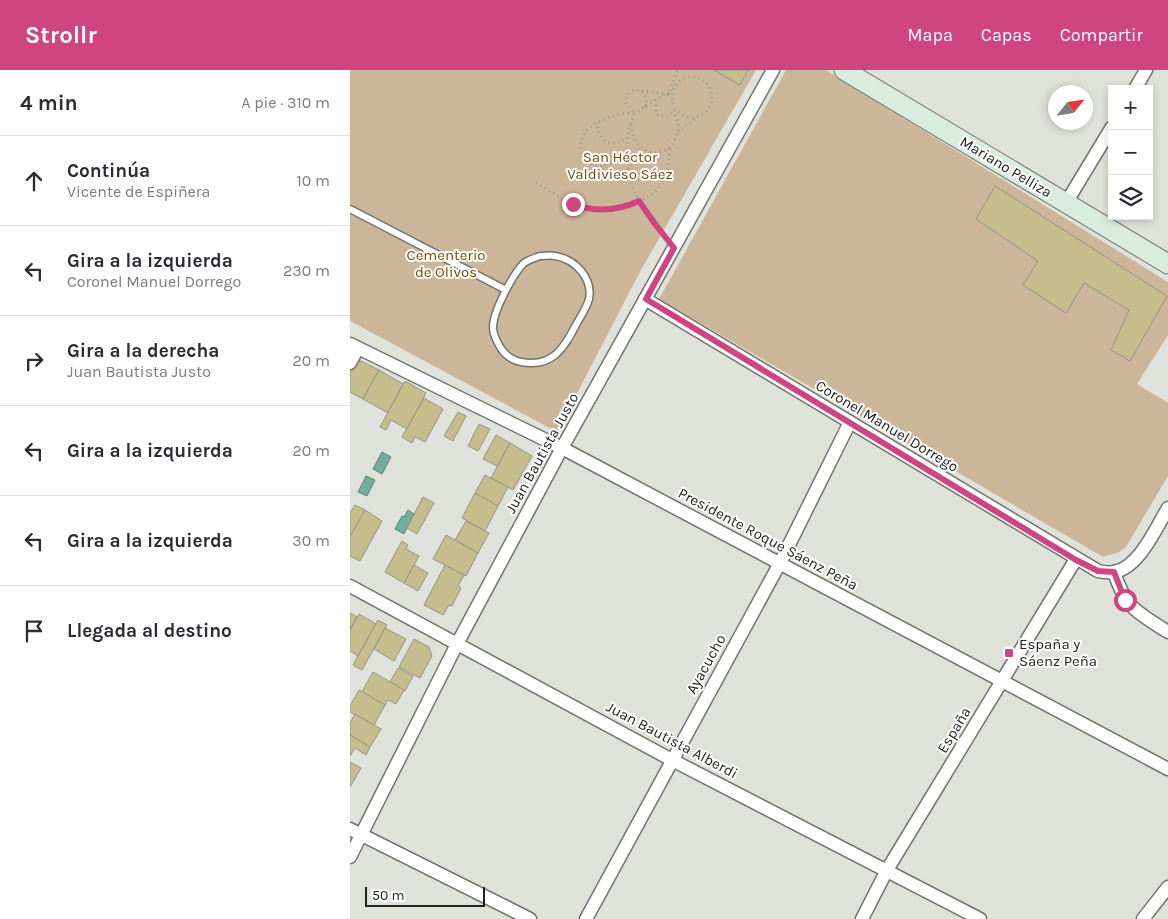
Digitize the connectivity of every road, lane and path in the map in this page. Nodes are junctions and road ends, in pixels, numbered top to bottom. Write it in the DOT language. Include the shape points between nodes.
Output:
graph roads {
  1 [pos="678,70"];
  2 [pos="772,70"];
  3 [pos="844,70"];
  4 [pos="1146,70"];
  5 [pos="865,75"];
  6 [pos="1137,85"];
  7 [pos="642,91"];
  8 [pos="669,95"];
  9 [pos="656,100"];
  10 [pos="646,107"];
  11 [pos="674,109"];
  12 [pos="636,113"];
  13 [pos="699,116"];
  14 [pos="631,120"];
  15 [pos="598,122"];
  16 [pos="1110,130"];
  17 [pos="677,133"];
  18 [pos="627,138"];
  19 [pos="670,145"];
  20 [pos="628,153"];
  21 [pos="536,183"];
  22 [pos="639,201"];
  23 [pos="1066,203"];
  24 [pos="350,209"];
  25 [pos="674,248"];
  26 [pos="1168,264"];
  27 [pos="506,290"];
  28 [pos="646,299"];
  29 [pos="354,346"];
  30 [pos="350,362"];
  31 [pos="850,422"];
  32 [pos="562,448"];
  33 [pos="1168,508"];
  34 [pos="1164,523"];
  35 [pos="1076,560"];
  36 [pos="780,563"];
  37 [pos="1114,572"];
  38 [pos="350,586"];
  39 [pos="1168,632"];
  40 [pos="457,644"];
  41 [pos="1003,681"];
  42 [pos="672,760"];
  43 [pos="1168,769"];
  44 [pos="356,832"];
  45 [pos="350,857"];
  46 [pos="887,870"];
  47 [pos="1168,887"];
  48 [pos="530,919"];
  49 [pos="586,919"];
  50 [pos="862,919"];
  51 [pos="980,919"];
  52 [pos="1143,919"];
  1 -- 8 [label="path"];
  2 -- 25 [label="street, Juan Bautista Justo"];
  3 -- 5 [label="street, Mariano Pelliza"];
  4 -- 6 [label="street"];
  5 -- 23 [label="street, Mariano Pelliza"];
  7 -- 8 [label="path"];
  7 -- 10 [label="path" via="646,96"];
  7 -- 12 [label="path" via="632,91 626,99"];
  8 -- 9 [label="path"];
  8 -- 11 [label="path"];
  8 -- 13 [label="path" via="682,79 701,78 712,95 709,108"];
  9 -- 10 [label="path"];
  9 -- 11 [label="path" via="659,116 664,117"];
  10 -- 12 [label="path"];
  11 -- 13 [label="path" via="686,116"];
  11 -- 17 [label="path"];
  12 -- 14 [label="path"];
  12 -- 15 [label="path" via="618,113"];
  13 -- 17 [label="path"];
  14 -- 18 [label="path"];
  14 -- 19 [label="path" via="631,134 640,148 653,153"];
  15 -- 18 [label="path" via="602,139 614,143"];
  15 -- 20 [label="path" via="591,126 582,140 582,153 587,162 605,166"];
  16 -- 23 [label="street"];
  17 -- 19 [label="path"];
  18 -- 20 [label="path"];
  19 -- 22 [label="path" via="664,181 655,192"];
  20 -- 22 [label="path" via="629,171"];
  21 -- 22 [label="path" via="573,204 592,210 617,209"];
  22 -- 25 [label="path"];
  23 -- 26 [label="street, Mariano Pelliza"];
  24 -- 27 [label="lane"];
  25 -- 28 [label="street, Juan Bautista Justo"];
  27 -- 27 [label="lane" via="495,314 493,329 497,342 504,354 517,362 533,364 562,351 589,300 590,285 581,270 569,260 540,256 524,263"];
  28 -- 31 [label="street, Coronel Manuel Dorrego"];
  28 -- 32 [label="street, Juan Bautista Justo"];
  29 -- 30 [label="street"];
  29 -- 32 [label="street, Presidente Roque Sáenz Peña"];
  31 -- 35 [label="street, Coronel Manuel Dorrego"];
  31 -- 36 [label="street, Ayacucho"];
  32 -- 36 [label="street, Presidente Roque Sáenz Peña"];
  32 -- 40 [label="street, Juan Bautista Justo"];
  33 -- 34 [label="street"];
  34 -- 37 [label="street" via="1136,560"];
  35 -- 37 [label="street, Coronel Manuel Dorrego" via="1098,571"];
  35 -- 41 [label="street, España"];
  36 -- 41 [label="street, Presidente Roque Sáenz Peña"];
  36 -- 42 [label="street, Ayacucho"];
  37 -- 39 [label="street" via="1122,595 1135,610"];
  38 -- 40 [label="street, Juan Bautista Alberdi"];
  40 -- 42 [label="street, Juan Bautista Alberdi"];
  40 -- 44 [label="street, Juan Bautista Justo"];
  41 -- 43 [label="street, Presidente Roque Sáenz Peña"];
  41 -- 46 [label="street, España"];
  42 -- 46 [label="street, Juan Bautista Alberdi"];
  42 -- 49 [label="street, Ayacucho"];
  44 -- 45 [label="street, Juan Bautista Justo"];
  44 -- 48 [label="street"];
  46 -- 50 [label="street, España"];
  46 -- 51 [label="street, Juan Bautista Alberdi"];
  47 -- 52 [label="street"];
}
